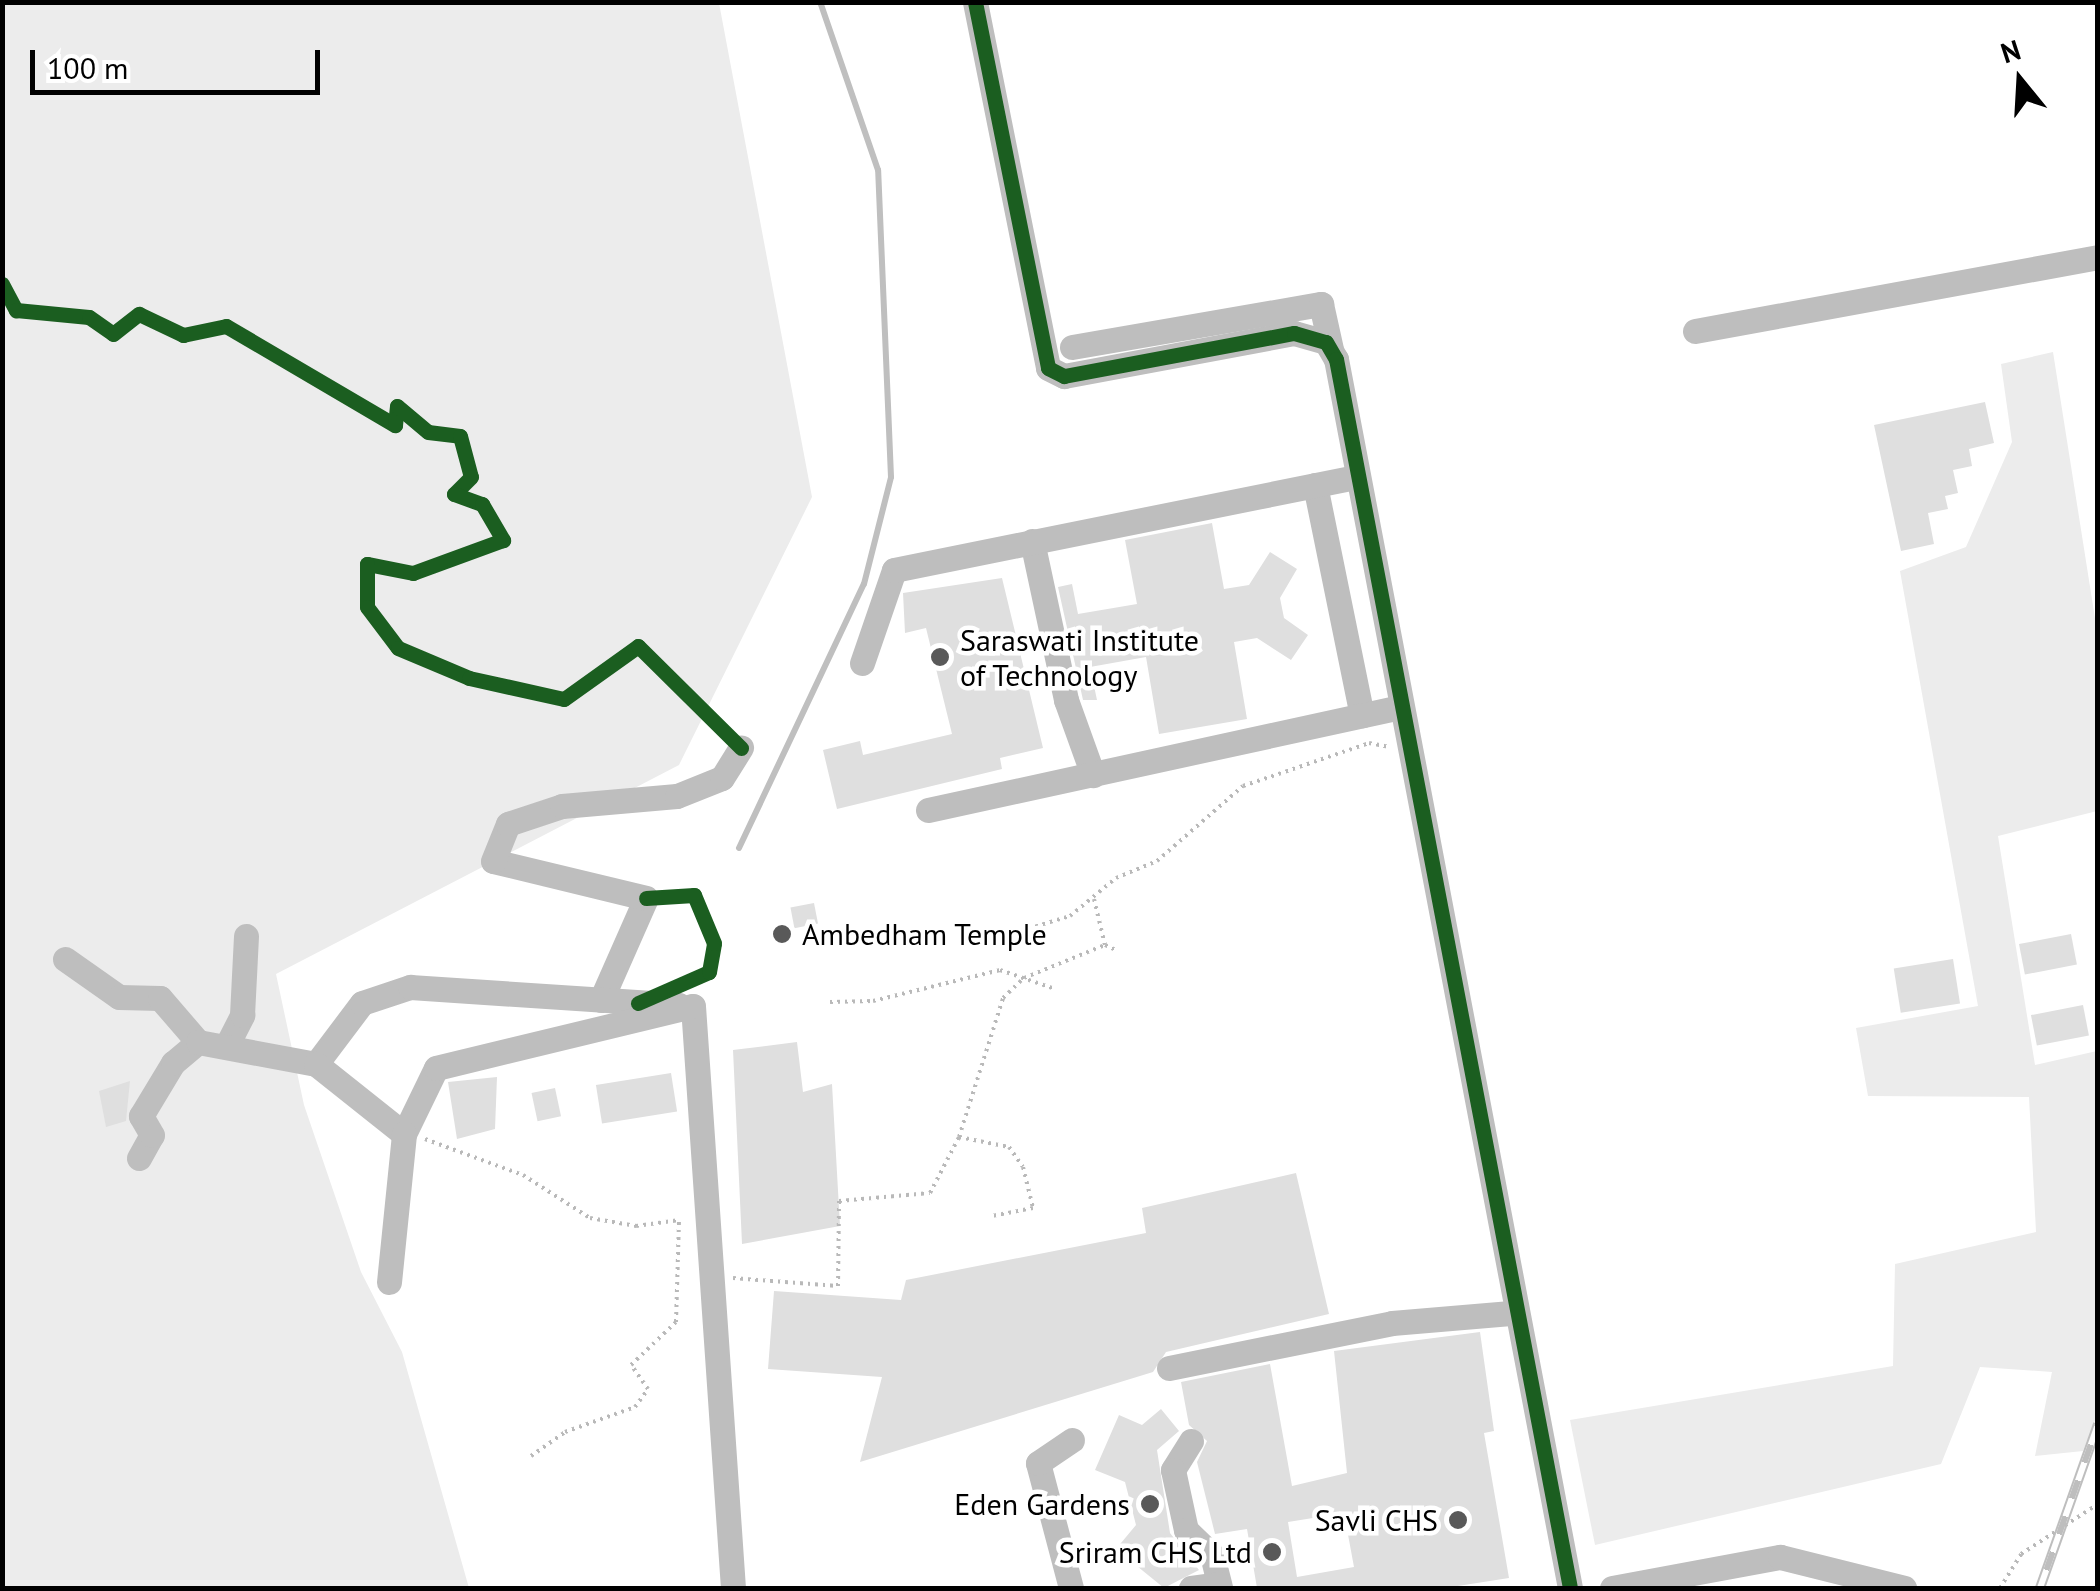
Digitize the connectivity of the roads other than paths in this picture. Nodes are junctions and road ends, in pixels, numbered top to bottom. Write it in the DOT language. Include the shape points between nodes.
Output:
graph roads {
  1 [pos="975,2"];
  2 [pos="2098,257"];
  3 [pos="1695,331"];
  4 [pos="1072,347"];
  5 [pos="1331,349"];
  6 [pos="1356,477"];
  7 [pos="1315,485"];
  8 [pos="1032,541"];
  9 [pos="862,664"];
  10 [pos="1396,708"];
  11 [pos="1362,715"];
  12 [pos="741,748"];
  13 [pos="1093,775"];
  14 [pos="928,810"];
  15 [pos="246,936"];
  16 [pos="65,959"];
  17 [pos="601,1000"];
  18 [pos="693,1006"];
  19 [pos="198,1042"];
  20 [pos="227,1045"];
  21 [pos="316,1064"];
  22 [pos="404,1134"];
  23 [pos="139,1158"];
  24 [pos="389,1282"];
  25 [pos="1511,1312"];
  26 [pos="1169,1368"];
  27 [pos="1072,1440"];
  28 [pos="1191,1441"];
  29 [pos="1219,1586"];
  30 [pos="733,1588"];
  31 [pos="1071,1588"];
  32 [pos="1191,1588"];
  33 [pos="1570,1588"];
  34 [pos="1612,1588"];
  35 [pos="1904,1588"];
  1 -- 5 [label="street" via="1048,368 1064,376 1294,333"];
  2 -- 3 [label="street"];
  4 -- 5 [label="street" via="1320,304"];
  5 -- 6 [label="street"];
  6 -- 7 [label="street"];
  6 -- 10 [label="street"];
  7 -- 8 [label="street"];
  7 -- 11 [label="street"];
  8 -- 9 [label="street" via="894,570"];
  8 -- 13 [label="street"];
  10 -- 11 [label="street"];
  10 -- 25 [label="street"];
  11 -- 13 [label="street"];
  12 -- 17 [label="street" via="722,778 677,796 562,806 508,824 493,861 646,898"];
  13 -- 14 [label="street"];
  15 -- 20 [label="street" via="242,1015"];
  16 -- 19 [label="street" via="119,998 160,998"];
  17 -- 18 [label="street"];
  17 -- 21 [label="street" via="410,987 362,1003"];
  18 -- 22 [label="street" via="436,1068"];
  18 -- 30 [label="street"];
  19 -- 20 [label="street"];
  19 -- 23 [label="street" via="172,1063 141,1116 152,1135"];
  20 -- 21 [label="street" via="274,1062"];
  21 -- 22 [label="street"];
  22 -- 24 [label="street"];
  25 -- 26 [label="street" via="1392,1323"];
  25 -- 33 [label="street"];
  27 -- 31 [label="street" via="1038,1463"];
  28 -- 29 [label="street" via="1173,1470 1186,1530 1212,1555"];
  29 -- 32 [label="street"];
  34 -- 35 [label="street" via="1780,1557"];
}
